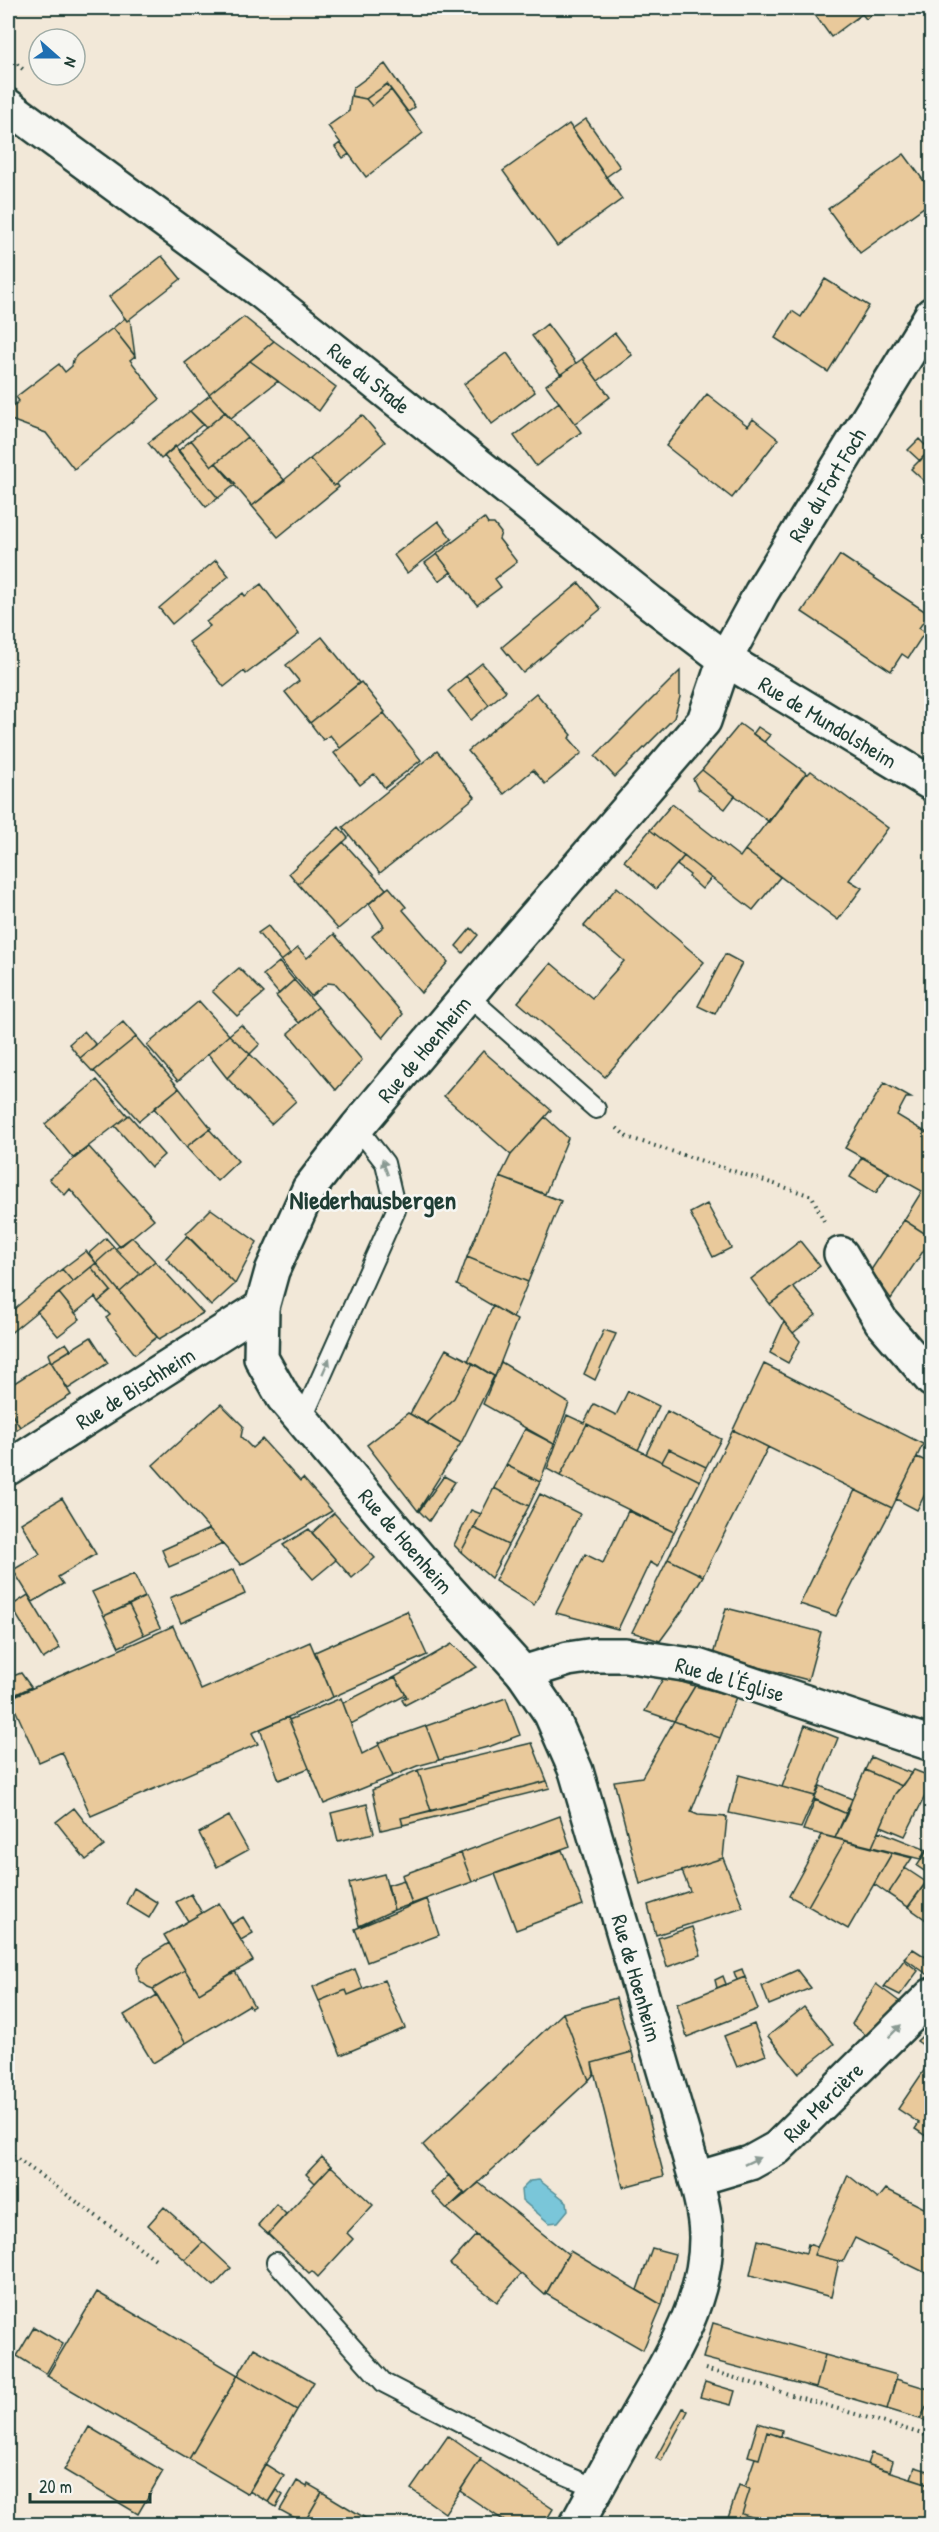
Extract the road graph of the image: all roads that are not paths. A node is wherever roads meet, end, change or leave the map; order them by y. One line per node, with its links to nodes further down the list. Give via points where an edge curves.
1 (8, 106): 3 (street, Rue du Stade, via 263,293)
2 (927, 331): 3 (street, Rue du Fort Foch, via 761,593)
3 (725, 658): 4 (street, Rue de Mundolsheim); 5 (street, Rue de Hoenheim, via 704,721)
4 (932, 784)
5 (468, 996): 6 (lane); 7 (street, Rue de Hoenheim)
6 (596, 1109)
7 (357, 1127): 9 (street, Rue de Hoenheim, via 309,1189 272,1271); 11 (lane, one-way to 7, via 396,1210 385,1163)
8 (841, 1254): 10 (street, via 881,1321)
9 (262, 1307): 11 (street, Rue de Hoenheim, via 261,1358 283,1397); 12 (street, Rue de Bischheim)
10 (932, 1380)
11 (302, 1420): 13 (street, Rue de Hoenheim)
12 (8, 1468)
13 (523, 1673): 14 (street, Rue de l'Église, via 595,1655 697,1665); 16 (street, Rue de Hoenheim, via 551,1714 576,1771)
14 (932, 1744)
15 (932, 1995): 16 (street, Rue Mercière, one-way to 15, via 750,2163 777,2148)
16 (696, 2179): 18 (street, Rue de Hoenheim, via 706,2239 699,2290 670,2358)
17 (276, 2262): 18 (lane, via 384,2384)
18 (596, 2488): 19 (street, Rue de Hoenheim)
19 (577, 2524)

